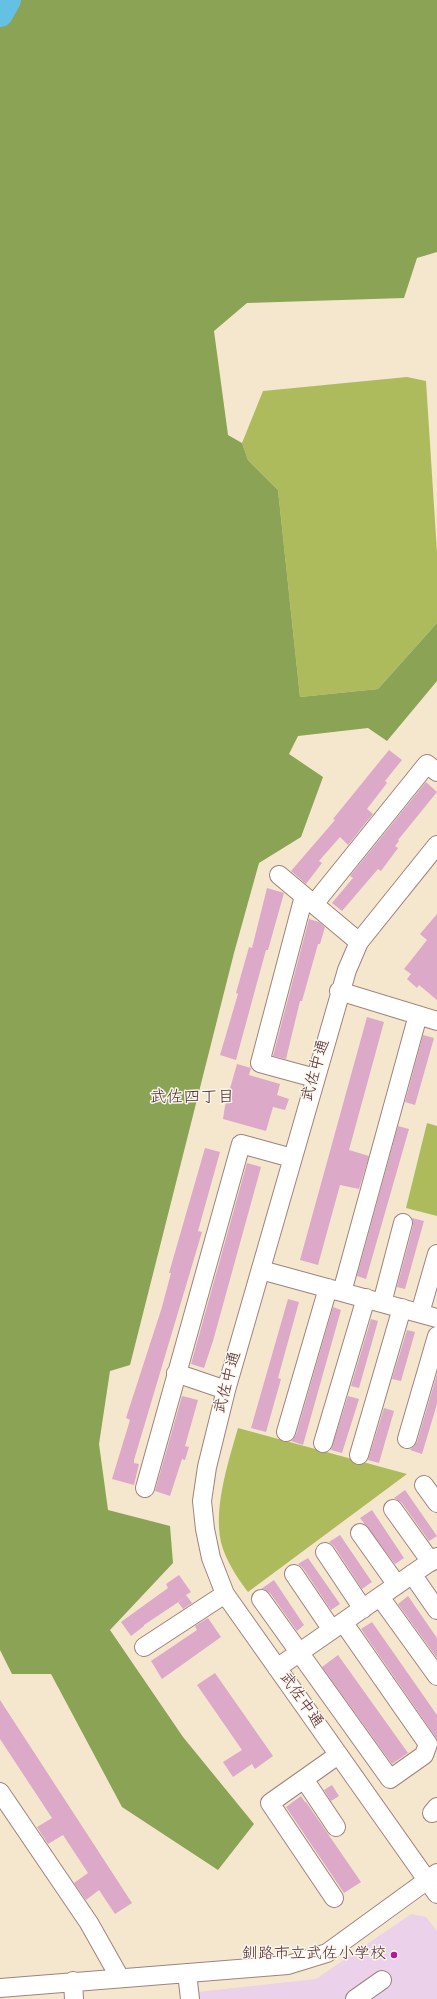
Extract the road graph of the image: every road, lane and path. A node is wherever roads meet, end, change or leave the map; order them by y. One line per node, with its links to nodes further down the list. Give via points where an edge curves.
1 (437, 772): 4 (street, via 427,764)
2 (437, 845): 5 (street, 武佐中通)
3 (279, 875): 4 (street)
4 (309, 900): 5 (street); 9 (street, via 260,1063)
5 (359, 942): 6 (street, 武佐中通)
6 (339, 992): 7 (street); 9 (street, 武佐中通)
7 (418, 1015): 8 (street); 14 (street)
8 (437, 1020)
9 (315, 1078): 10 (street, 武佐中通)
10 (292, 1158): 13 (street, 武佐中通); 19 (street, via 241,1144)
11 (403, 1223): 15 (street)
12 (437, 1254): 17 (street)
13 (261, 1270): 14 (street); 20 (street, 武佐中通)
14 (336, 1290): 15 (street); 21 (street)
15 (374, 1301): 16 (street); 23 (street)
16 (402, 1308): 17 (street); 24 (street)
17 (429, 1315)
18 (437, 1336): 22 (street)
19 (176, 1373): 20 (street); 26 (street)
20 (226, 1390): 35 (street, 武佐中通, via 207,1467 202,1501 211,1558)
21 (286, 1432)
22 (407, 1439)
23 (323, 1443)
24 (359, 1455)
25 (424, 1484): 27 (street)
26 (145, 1488)
27 (437, 1503)
28 (394, 1509): 31 (street)
29 (360, 1533): 34 (street)
30 (325, 1552): 38 (street)
31 (434, 1559): 33 (street)
32 (294, 1574): 40 (street)
33 (412, 1574): 34 (street); 39 (street)
34 (397, 1585): 36 (street)
35 (225, 1594): 41 (street); 44 (street, 武佐中通)
36 (380, 1597): 38 (street); 43 (street)
37 (261, 1598): 42 (street)
38 (363, 1608): 40 (street)
39 (437, 1610)
40 (338, 1626): 42 (street); 42 (street, via 428,1744 424,1755 390,1779)
41 (144, 1647)
42 (300, 1652): 44 (street)
43 (431, 1656): 45 (street)
44 (278, 1668): 46 (street, 武佐中通)
45 (437, 1676)
46 (338, 1755): 47 (street); 50 (street, 武佐中通)
47 (304, 1779): 49 (street); 51 (street, via 270,1803)
48 (0, 1792): 53 (street, via 89,1923)
49 (336, 1827)
50 (434, 1882): 52 (street, via 327,1953 310,1960 288,1965)
51 (334, 1898)
52 (187, 1973): 53 (street); 58 (street)
53 (120, 1978): 55 (street)
54 (382, 1980): 59 (street)
55 (73, 1981): 56 (street); 57 (street)
56 (0, 1988)
57 (74, 1999)
58 (190, 1999)
59 (354, 1999)

